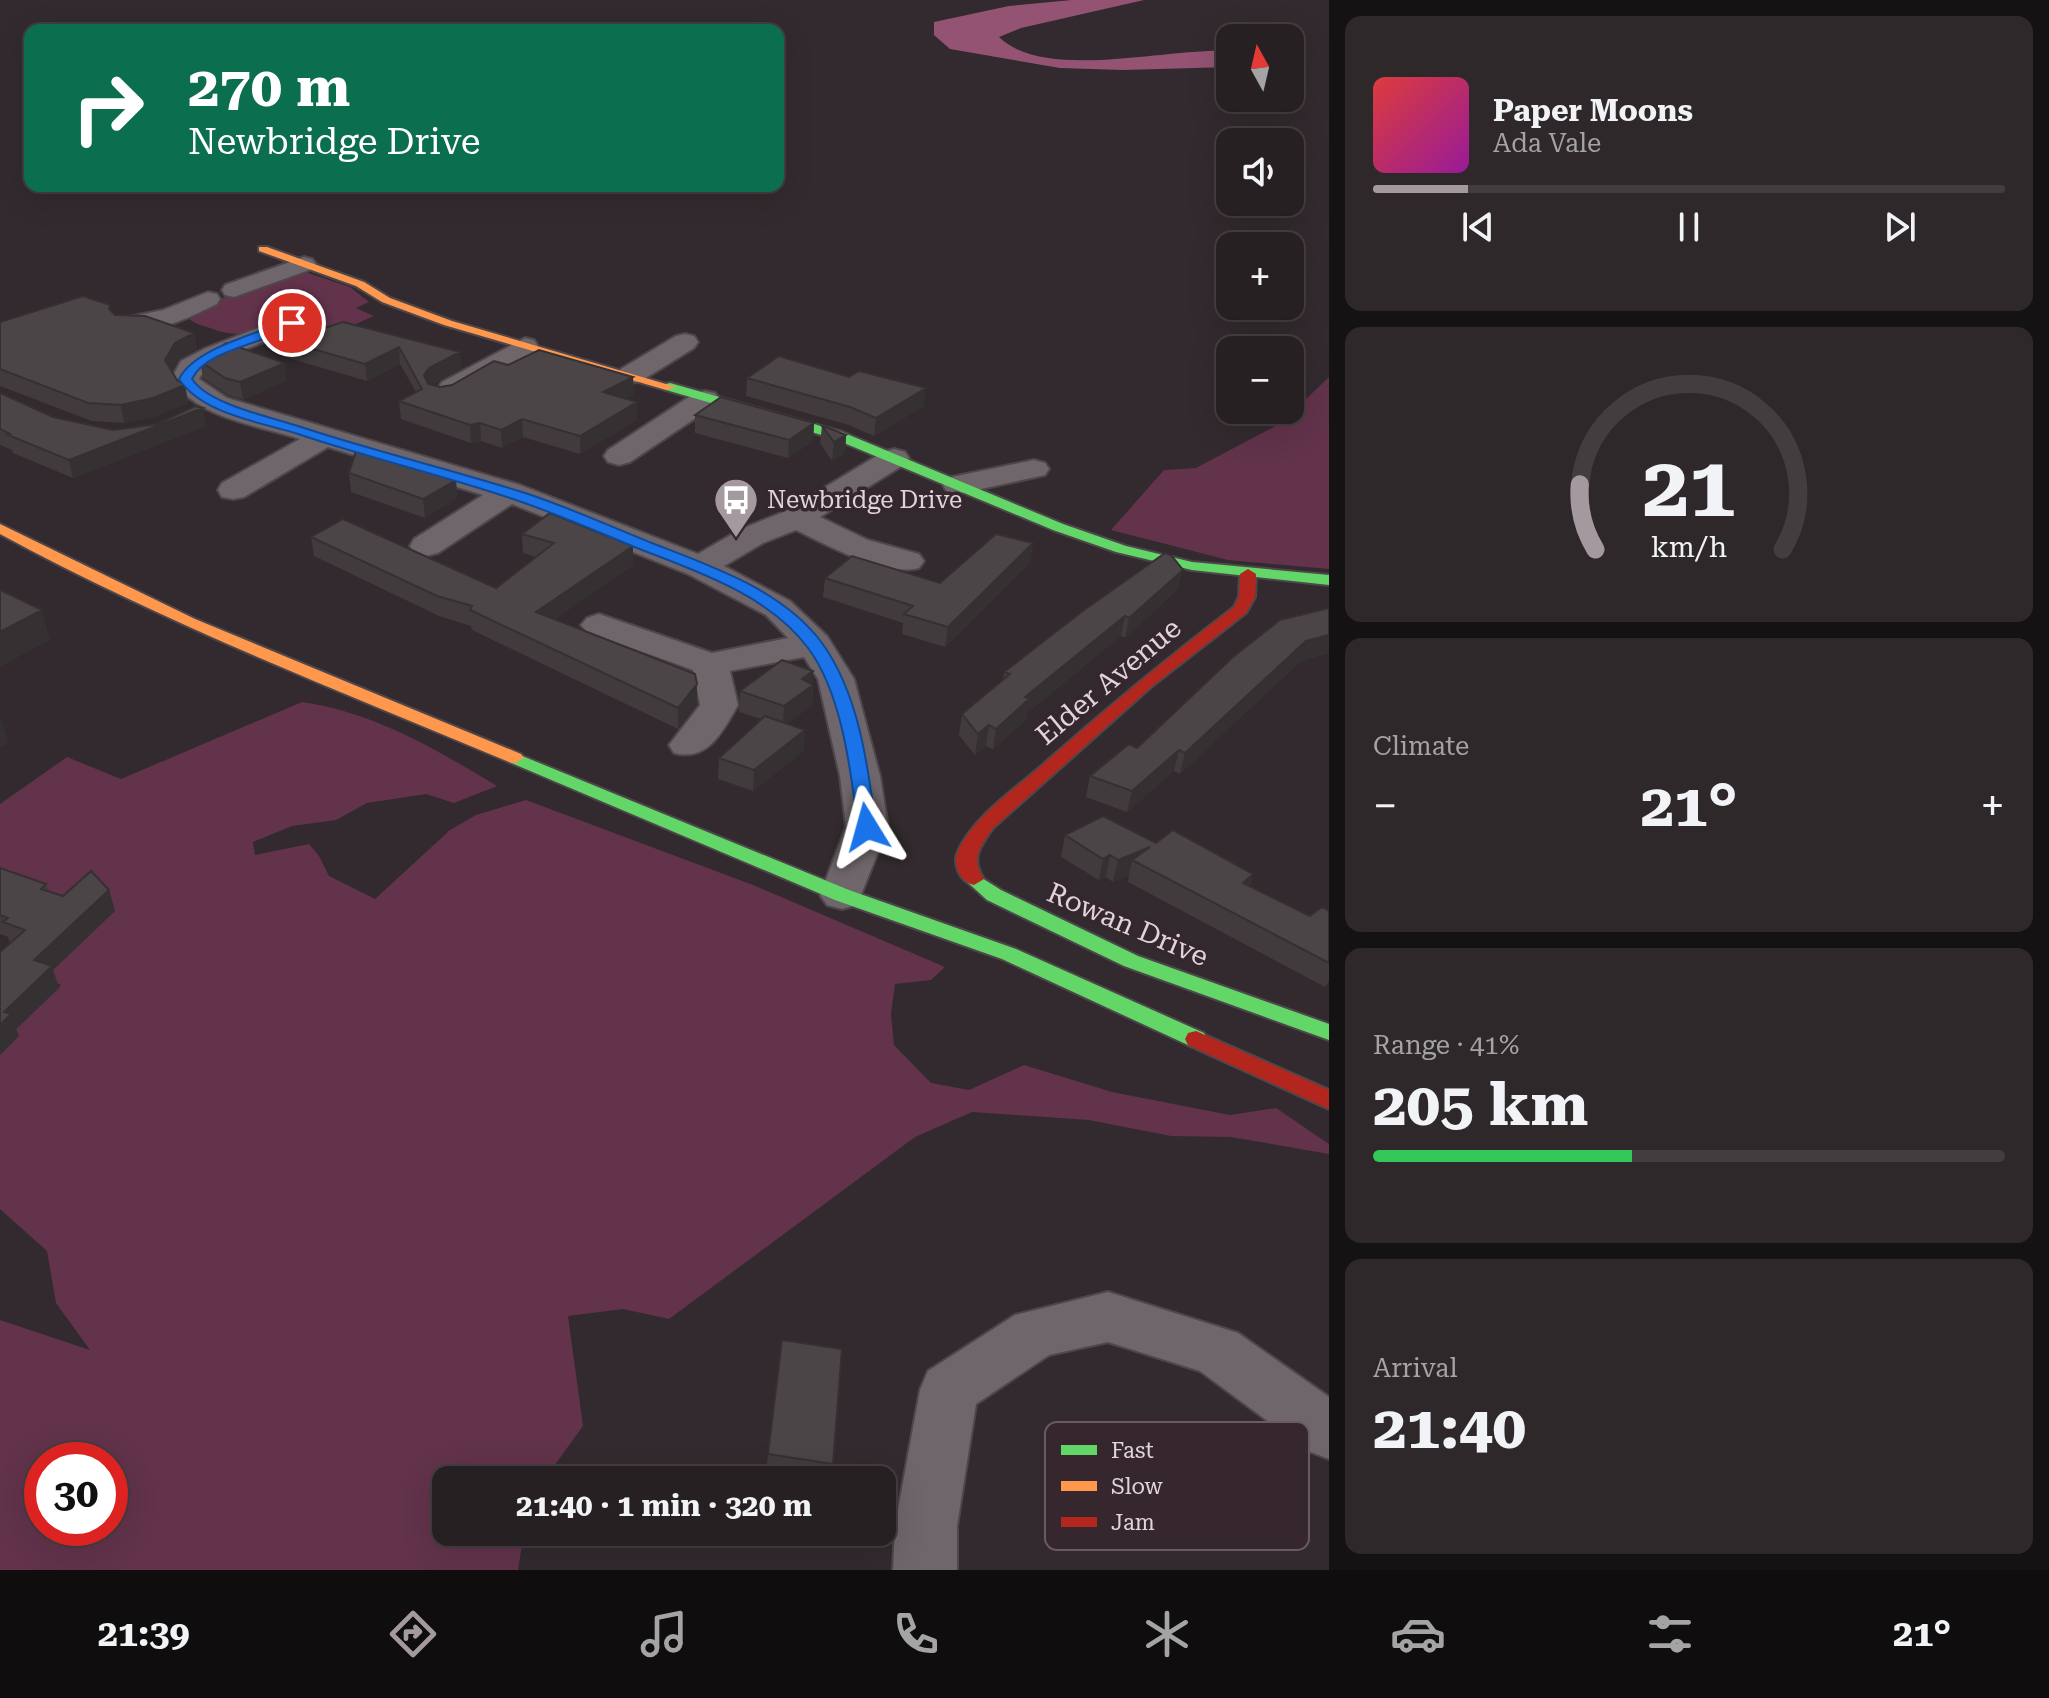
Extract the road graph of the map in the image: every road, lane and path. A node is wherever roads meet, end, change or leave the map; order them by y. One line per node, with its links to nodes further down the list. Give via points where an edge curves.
1 (263, 249): 2 (main road)
2 (304, 264): 3 (street); 10 (main road, via 417,312)
3 (234, 290)
4 (208, 299): 5 (street)
5 (170, 317): 7 (street); 8 (street)
6 (292, 323): 8 (street)
7 (128, 324)
8 (216, 335): 14 (street, via 185,379)
9 (685, 342): 11 (street)
10 (525, 346): 11 (main road); 12 (street)
11 (631, 375): 13 (main road)
12 (442, 394)
13 (705, 399): 17 (street); 18 (main road, via 837,435)
14 (217, 404): 15 (street); 16 (street)
15 (185, 418)
16 (323, 438): 21 (street); 22 (street)
17 (619, 456)
18 (894, 458): 20 (main road); 23 (street)
19 (1034, 469): 20 (street)
20 (958, 485): 28 (main road, via 1121,549)
21 (233, 490)
22 (509, 492): 25 (street); 27 (street)
23 (797, 518): 26 (street, via 856,547); 27 (street, via 752,536)
24 (0, 528): 35 (main road, via 160,609)
25 (426, 546)
26 (907, 561)
27 (700, 567): 31 (street, via 778,608)
28 (1248, 574): 29 (main road); 34 (main road, Elder Avenue, via 1247,597 1240,610 1145,683)
29 (1329, 580)
30 (599, 625): 32 (street)
31 (814, 644): 32 (street); 35 (street, via 836,679 867,827)
32 (710, 664): 33 (street, via 719,705)
33 (688, 745)
34 (986, 824): 36 (main road, Rowan Drive, via 968,845 964,868 994,895 1131,961)
35 (842, 895): 37 (main road, via 1009,954)
36 (1329, 1032)
37 (1329, 1100)
38 (1329, 1431): 39 (street, via 1218,1351 1108,1317 1035,1333 949,1390 926,1526)
39 (925, 1570)

